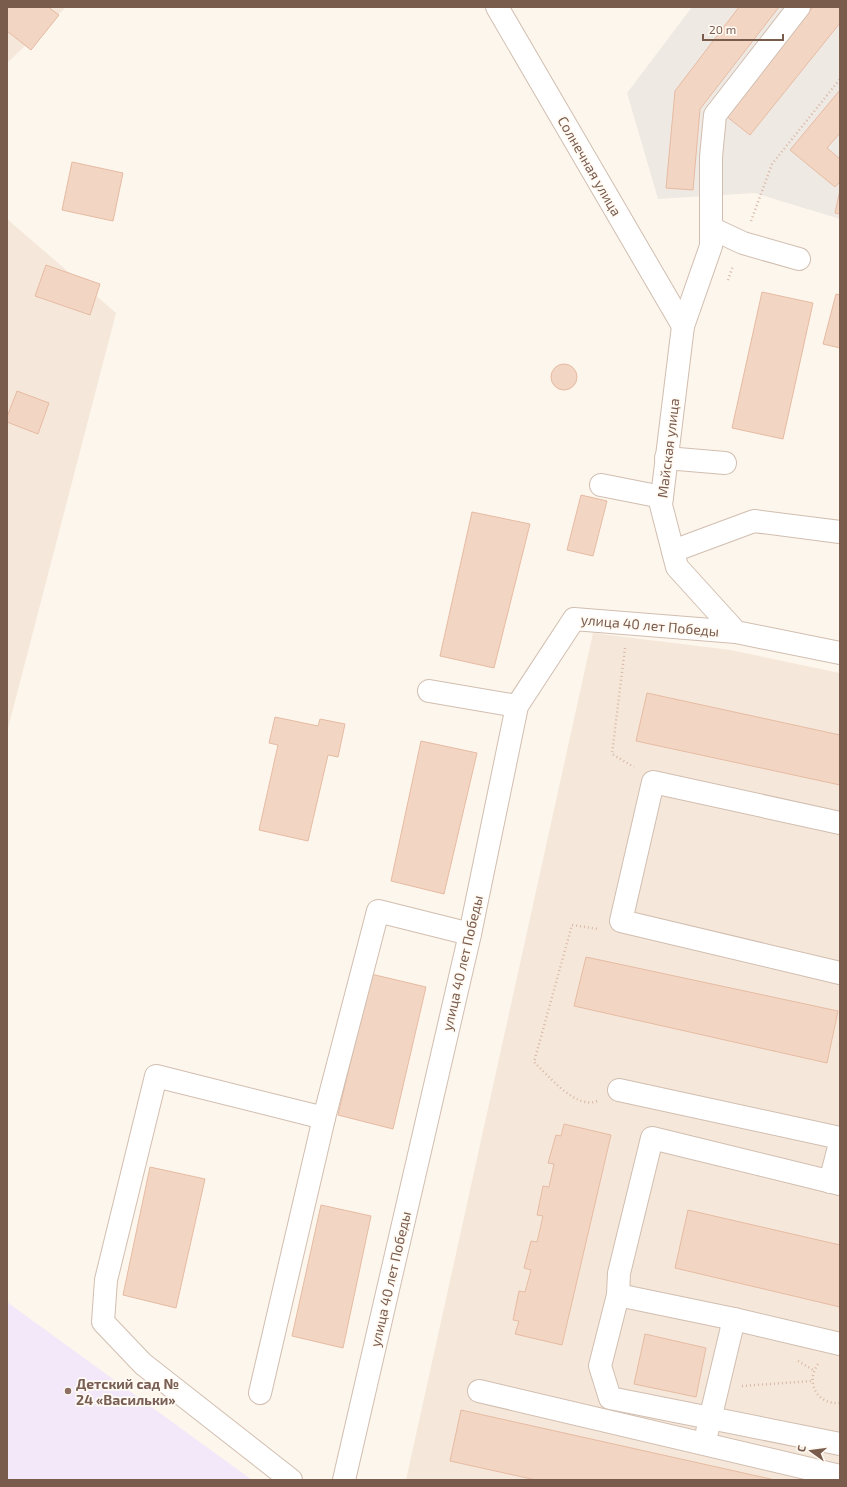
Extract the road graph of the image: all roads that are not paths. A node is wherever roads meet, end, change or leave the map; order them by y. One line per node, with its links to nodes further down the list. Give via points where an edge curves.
1 (497, 7): 5 (street, Солнечная улица)
2 (799, 7): 3 (street, Майская улица, via 715,115 711,157)
3 (711, 228): 4 (street, via 743,243); 5 (street, Майская улица, via 711,246)
4 (798, 259)
5 (683, 326): 6 (street, Майская улица)
6 (666, 458): 7 (street); 9 (street, Майская улица)
7 (725, 463)
8 (602, 485): 9 (street)
9 (662, 496): 11 (street, Майская улица, via 661,505)
10 (840, 532): 11 (street, via 754,521)
11 (673, 551): 12 (street, Майская улица, via 677,567)
12 (736, 632): 13 (street); 15 (street, улица 40 лет Победы, via 574,619)
13 (840, 654)
14 (429, 691): 15 (street)
15 (517, 706): 17 (street, улица 40 лет Победы)
16 (840, 823): 18 (street, via 654,782 622,921)
17 (470, 934): 20 (street, via 378,911); 34 (street, улица 40 лет Победы)
18 (840, 973)
19 (619, 1090): 21 (street)
20 (324, 1118): 28 (street); 33 (street, via 156,1076 106,1280 103,1322 143,1364)
21 (840, 1138)
22 (840, 1143): 23 (street)
23 (835, 1183): 24 (street, via 652,1138 618,1273)
24 (618, 1295): 25 (street); 29 (street, via 600,1366 610,1398)
25 (734, 1319): 26 (street); 29 (street)
26 (840, 1344)
27 (479, 1391): 30 (street)
28 (260, 1393)
29 (710, 1418): 30 (street); 31 (street)
30 (704, 1444): 32 (street)
31 (840, 1444)
32 (840, 1476)
33 (292, 1480)
34 (344, 1480)

